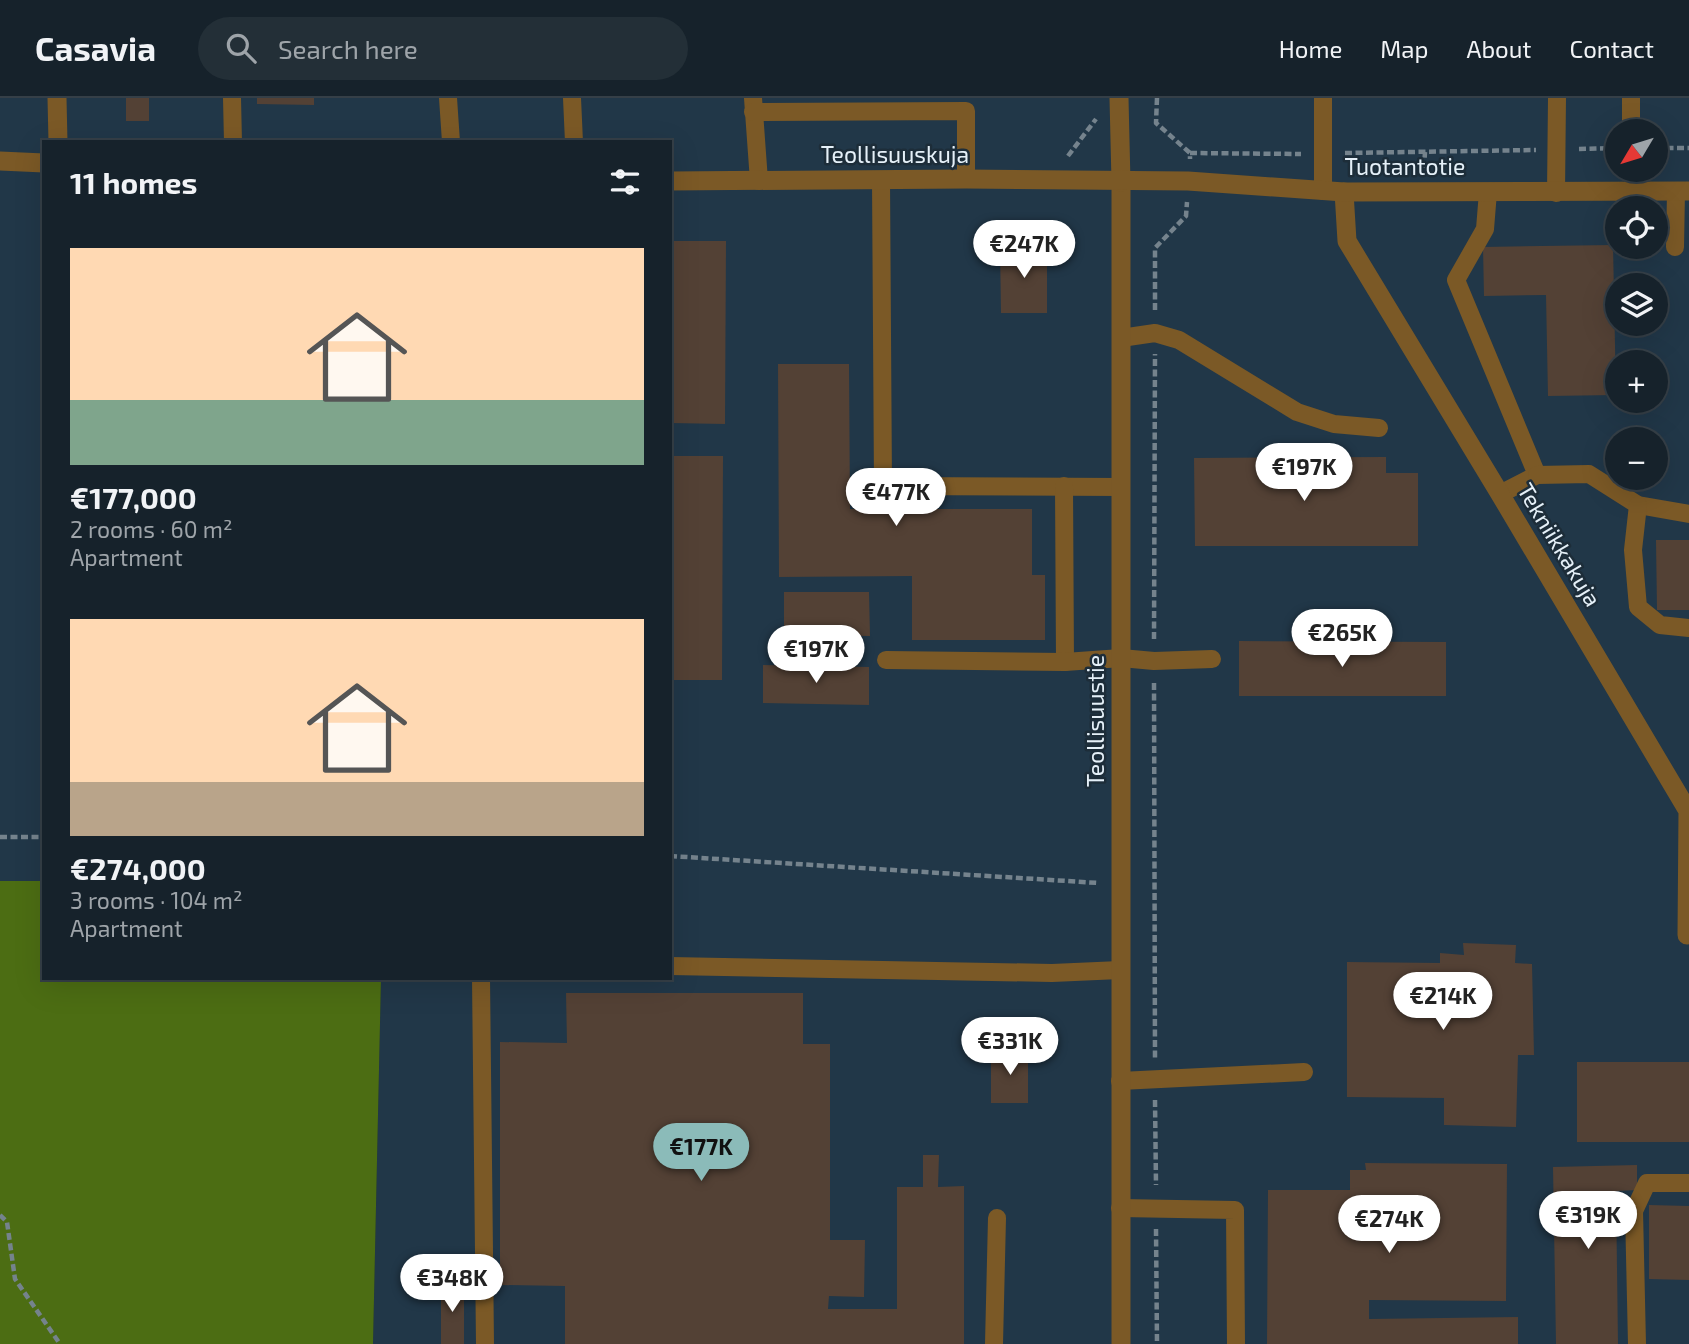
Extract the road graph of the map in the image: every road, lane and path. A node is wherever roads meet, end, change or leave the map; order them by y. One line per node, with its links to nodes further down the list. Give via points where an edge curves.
1 (57, 98): 13 (street)
2 (232, 98): 14 (lane)
3 (448, 98): 15 (lane)
4 (572, 98): 16 (lane)
5 (1119, 98): 30 (street, Teollisuustie)
6 (1157, 98): 21 (path, via 1156,123)
7 (1323, 98): 22 (lane)
8 (1557, 98): 20 (lane)
9 (1631, 98): 12 (lane)
10 (753, 105): 11 (lane); 28 (lane)
11 (972, 105): 25 (lane)
12 (1631, 119)
13 (58, 140)
14 (233, 140)
15 (451, 140)
16 (574, 140)
17 (1605, 148): 20 (path)
18 (1668, 148): 19 (path)
19 (1689, 148)
20 (1556, 149): 22 (path); 37 (lane)
21 (1190, 153): 22 (path); 29 (path)
22 (1324, 154): 32 (lane)
23 (0, 161): 24 (street)
24 (42, 163)
25 (966, 179): 26 (street, Teollisuuskuja); 30 (street, Teollisuuskuja)
26 (881, 180): 28 (street, Teollisuuskuja); 43 (lane, via 883,486)
27 (672, 181): 28 (street, Teollisuuskuja)
28 (760, 181)
29 (1188, 181): 30 (street, Tuotantotie); 32 (street, Tuotantotie); 39 (path, via 1186,216 1155,248)
30 (1121, 182): 40 (street, Teollisuustie)
31 (1634, 182): 35 (lane)
32 (1323, 191): 33 (street, Tuotantotie)
33 (1344, 192): 34 (street, Tuotantotie); 45 (street, Tekniikkakuja, via 1347,241)
34 (1488, 192): 37 (street, Tuotantotie); 42 (lane, via 1485,229 1456,279)
35 (1634, 192): 36 (street, Tuotantotie); 37 (street, Tuotantotie)
36 (1682, 192): 38 (lane)
37 (1556, 193)
38 (1675, 247)
39 (1155, 333): 40 (lane); 41 (lane, via 1179,340 1297,412 1334,425); 52 (path)
40 (1121, 338): 44 (street, Teollisuustie)
41 (1379, 428)
42 (1537, 475): 45 (lane); 46 (lane, via 1589,474)
43 (1064, 486): 44 (lane); 53 (lane)
44 (1121, 487): 49 (street, Teollisuustie)
45 (1500, 494): 58 (street, Tekniikkakuja, via 1688,811)
46 (1638, 505): 47 (lane); 48 (lane, via 1633,550 1638,607 1660,625)
47 (1689, 514)
48 (1689, 628)
49 (1121, 658): 52 (lane); 53 (lane); 57 (street, Teollisuustie)
50 (1212, 659): 52 (lane)
51 (886, 660): 53 (lane)
52 (1154, 661): 63 (path)
53 (1065, 662)
54 (42, 836): 55 (path)
55 (0, 837)
56 (672, 856): 57 (path)
57 (1120, 884): 60 (street, Teollisuustie)
58 (1686, 935)
59 (672, 966): 60 (lane, via 1052,973)
60 (1120, 970): 64 (street, Teollisuustie)
61 (481, 980): 71 (lane)
62 (1304, 1072): 63 (lane)
63 (1155, 1079): 64 (lane); 67 (path)
64 (1120, 1081): 66 (street, Teollisuustie)
65 (1689, 1184): 76 (lane, via 1647,1183 1634,1211)
66 (1120, 1208): 67 (lane); 73 (street, Teollisuustie)
67 (1156, 1209): 74 (path); 75 (lane, via 1236,1210)
68 (0, 1215): 70 (path, via 7,1222 15,1279)
69 (997, 1218): 72 (lane)
70 (60, 1344)
71 (485, 1344)
72 (994, 1344)
73 (1121, 1344)
74 (1157, 1344)
75 (1236, 1344)
76 (1637, 1344)

